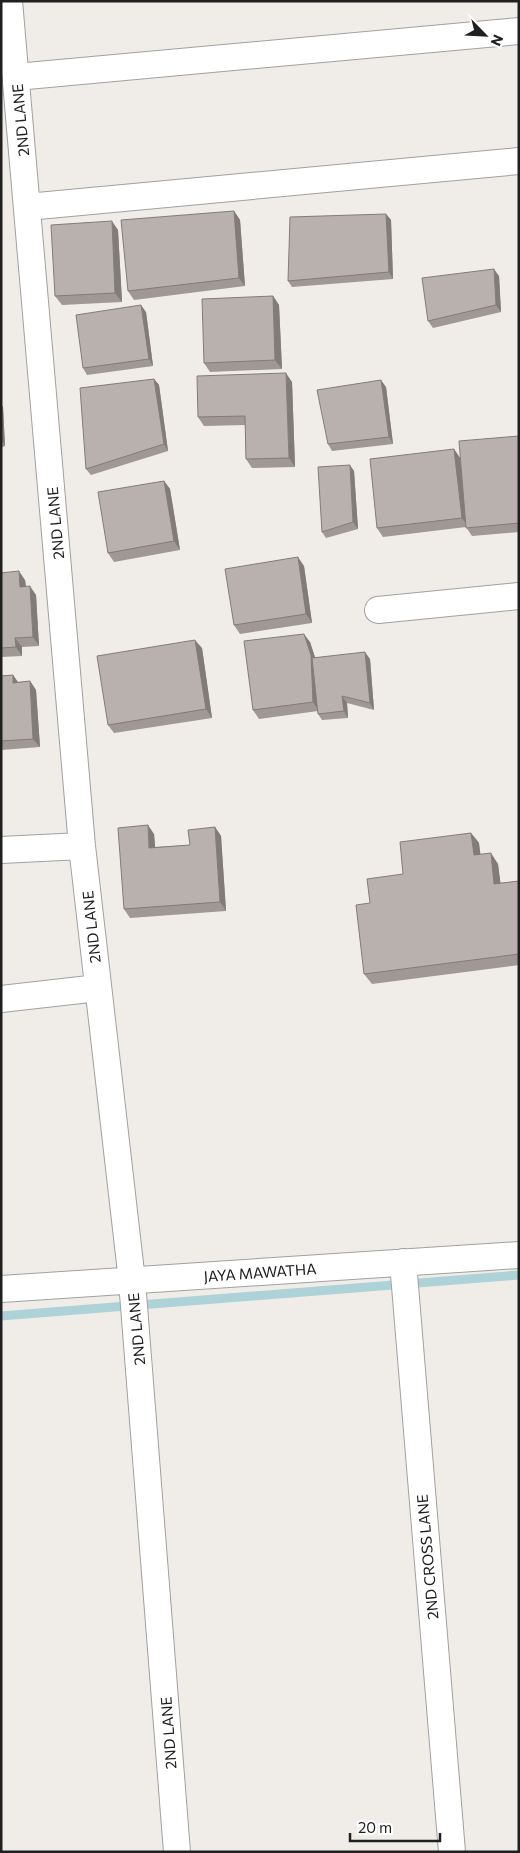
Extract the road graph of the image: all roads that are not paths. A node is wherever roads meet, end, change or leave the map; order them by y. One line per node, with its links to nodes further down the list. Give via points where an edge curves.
1 (9, 1): 3 (street, 2ND LANE)
2 (519, 31): 3 (street)
3 (16, 77): 5 (street, 2ND LANE)
4 (519, 161): 5 (street)
5 (27, 207): 8 (street, 2ND LANE)
6 (519, 596): 7 (street)
7 (378, 610)
8 (82, 846): 9 (street); 10 (street, 2ND LANE)
9 (1, 850)
10 (98, 988): 11 (street); 14 (street, 2ND LANE)
11 (1, 999)
12 (519, 1255): 13 (street, JAYA MAWATHA)
13 (403, 1262): 14 (street, JAYA MAWATHA); 17 (street, 2ND CROSS LANE)
14 (132, 1281): 15 (street, JAYA MAWATHA); 16 (street, 2ND LANE)
15 (1, 1289)
16 (177, 1852)
17 (452, 1852)

